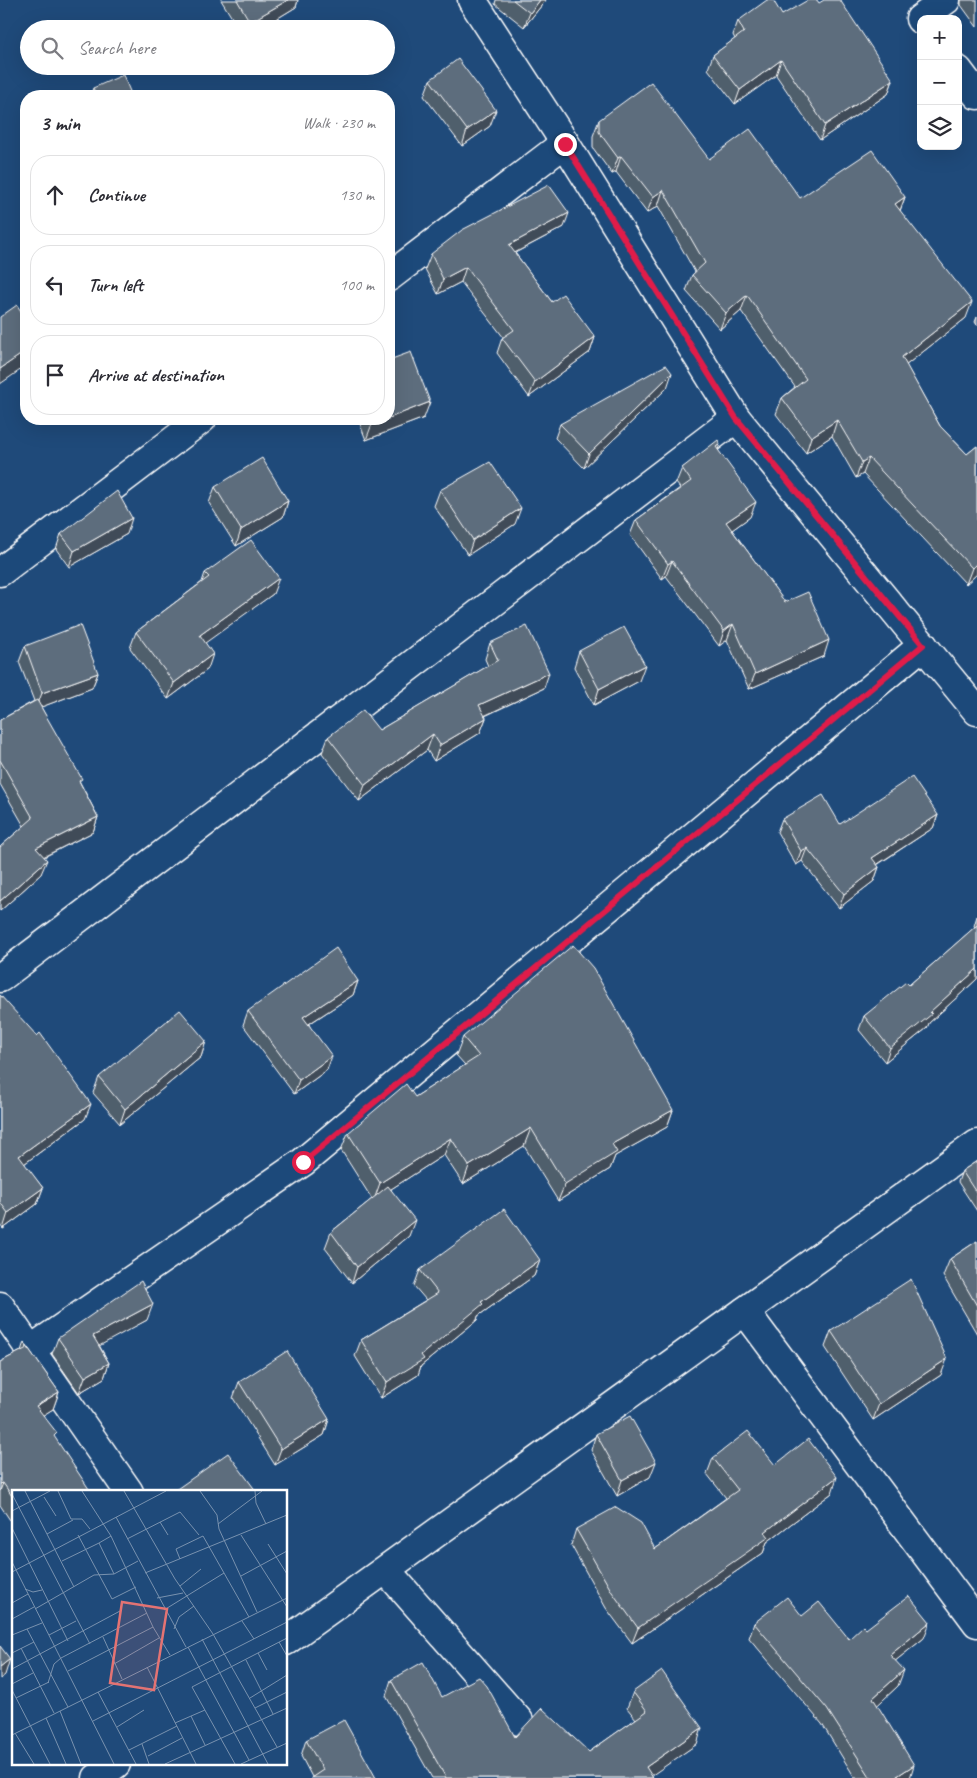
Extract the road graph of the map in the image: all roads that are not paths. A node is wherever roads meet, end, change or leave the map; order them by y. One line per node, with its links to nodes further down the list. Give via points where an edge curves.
1 (472, 0): 8 (street)
2 (906, 0): 4 (street)
3 (946, 0): 5 (street)
4 (918, 15)
5 (926, 15)
6 (962, 75): 7 (street)
7 (977, 95)
8 (565, 144): 9 (street); 10 (street)
9 (395, 272)
10 (736, 418): 13 (street); 15 (street)
11 (194, 425): 12 (street)
12 (0, 572)
13 (923, 645): 14 (street); 19 (street, via 303,1162)
14 (977, 711)
15 (0, 978)
16 (977, 1144): 18 (street)
17 (0, 1306): 19 (street)
18 (745, 1311): 21 (street); 22 (street)
19 (30, 1350): 20 (street)
20 (128, 1490)
21 (386, 1570): 23 (street); 24 (street)
22 (977, 1623)
23 (288, 1640)
24 (520, 1721)
25 (113, 1766): 26 (street)
26 (97, 1778)

